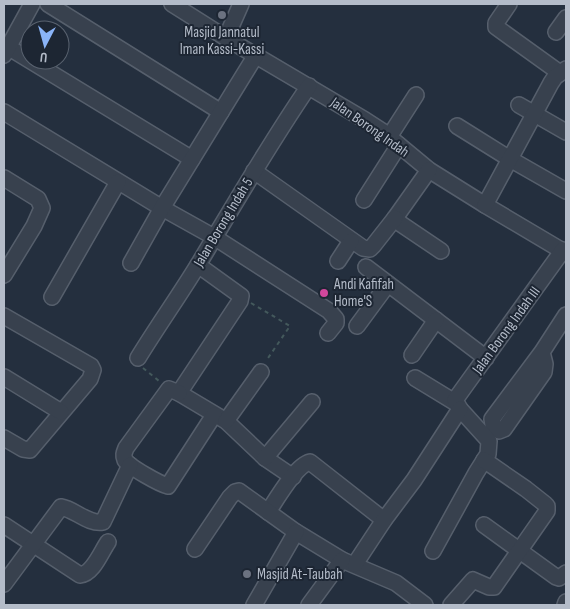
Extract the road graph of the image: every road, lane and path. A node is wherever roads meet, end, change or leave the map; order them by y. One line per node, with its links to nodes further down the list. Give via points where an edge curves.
1 (32, 4): 9 (street)
2 (48, 4): 16 (street)
3 (172, 4): 8 (street, Jalan Borong Indah)
4 (241, 4): 8 (street)
5 (509, 4): 11 (street, via 496,27)
6 (566, 18): 7 (street)
7 (556, 32)
8 (226, 38): 10 (street, Jalan Borong Indah)
9 (6, 51): 21 (street)
10 (256, 56): 12 (street, Jalan Borong Indah); 16 (street)
11 (563, 71): 17 (street, via 551,83)
12 (309, 86): 20 (street, Jalan Borong Indah); 24 (street, Jalan Borong Indah 5)
13 (416, 95): 20 (street)
14 (519, 105): 17 (street)
15 (4, 112): 26 (street)
16 (221, 112): 21 (street)
17 (534, 114): 19 (street); 22 (street)
18 (457, 126): 22 (street)
19 (566, 132)
20 (394, 141): 23 (street, Jalan Borong Indah); 28 (street)
21 (192, 159): 30 (street)
22 (510, 159): 27 (street); 29 (street)
23 (429, 170): 29 (street, Jalan Borong Indah); 31 (street)
24 (254, 171): 32 (street, Jalan Borong Indah 5); 33 (street)
25 (4, 178): 40 (street, via 38,199 42,208)
26 (118, 182): 30 (street); 43 (street)
27 (566, 191)
28 (364, 200)
29 (485, 205): 35 (street, Jalan Borong Indah)
30 (162, 208): 32 (street); 37 (street)
31 (395, 218): 33 (street, via 370,249); 34 (street)
32 (214, 237): 38 (street, Jalan Borong Indah 5); 48 (street, via 334,315 336,323)
33 (351, 241): 36 (street)
34 (441, 251)
35 (564, 251): 52 (street, Jalan Borong Indah III)
36 (338, 261)
37 (131, 263)
38 (198, 265): 42 (street); 51 (street, Jalan Borong Indah 5)
39 (366, 267): 41 (street)
40 (4, 275)
41 (388, 284): 46 (street); 47 (street)
42 (241, 296): 53 (path, via 290,326); 56 (street)
43 (52, 297)
44 (566, 315): 49 (street)
45 (4, 316): 59 (street, via 91,366 90,379)
46 (436, 320): 50 (street); 52 (street)
47 (357, 326)
48 (328, 333)
49 (542, 352): 49 (street, via 544,372 504,429 499,431 492,419)
50 (412, 355)
51 (138, 358): 56 (path, via 143,368)
52 (486, 358): 58 (street, Jalan Borong Indah III, via 456,397)
53 (261, 372): 60 (street)
54 (4, 377): 59 (street)
55 (415, 378): 58 (street)
56 (174, 391): 60 (street); 64 (street, via 124,454)
57 (312, 402): 62 (street)
58 (458, 406): 63 (street, via 489,441); 67 (street, Jalan Borong Indah III, via 414,480)
59 (61, 412): 61 (street, via 30,450)
60 (220, 418): 62 (street); 64 (street, via 168,486)
61 (4, 438)
62 (265, 458): 65 (street)
63 (484, 460): 74 (street); 75 (street, via 547,506)
64 (130, 465): 72 (street, via 103,522 98,523 61,507)
65 (293, 477): 66 (street); 67 (street, via 310,462)
66 (268, 512): 70 (street); 73 (street, via 244,493 235,492)
67 (384, 520): 76 (street, Jalan Borong Indah III)
68 (4, 525): 72 (street)
69 (484, 525): 75 (street)
70 (296, 532): 76 (street); 79 (street)
71 (108, 542): 72 (street, via 84,575 76,573)
72 (34, 543): 78 (street)
73 (195, 550)
74 (433, 551)
75 (519, 551): 77 (street, via 558,578); 82 (street, via 494,587 473,580)
76 (349, 562): 80 (street, Jalan Borong Indah III); 81 (street, via 396,583)
77 (566, 573)
78 (5, 578)
79 (254, 605)
80 (309, 605)
81 (425, 605)
82 (451, 605)

